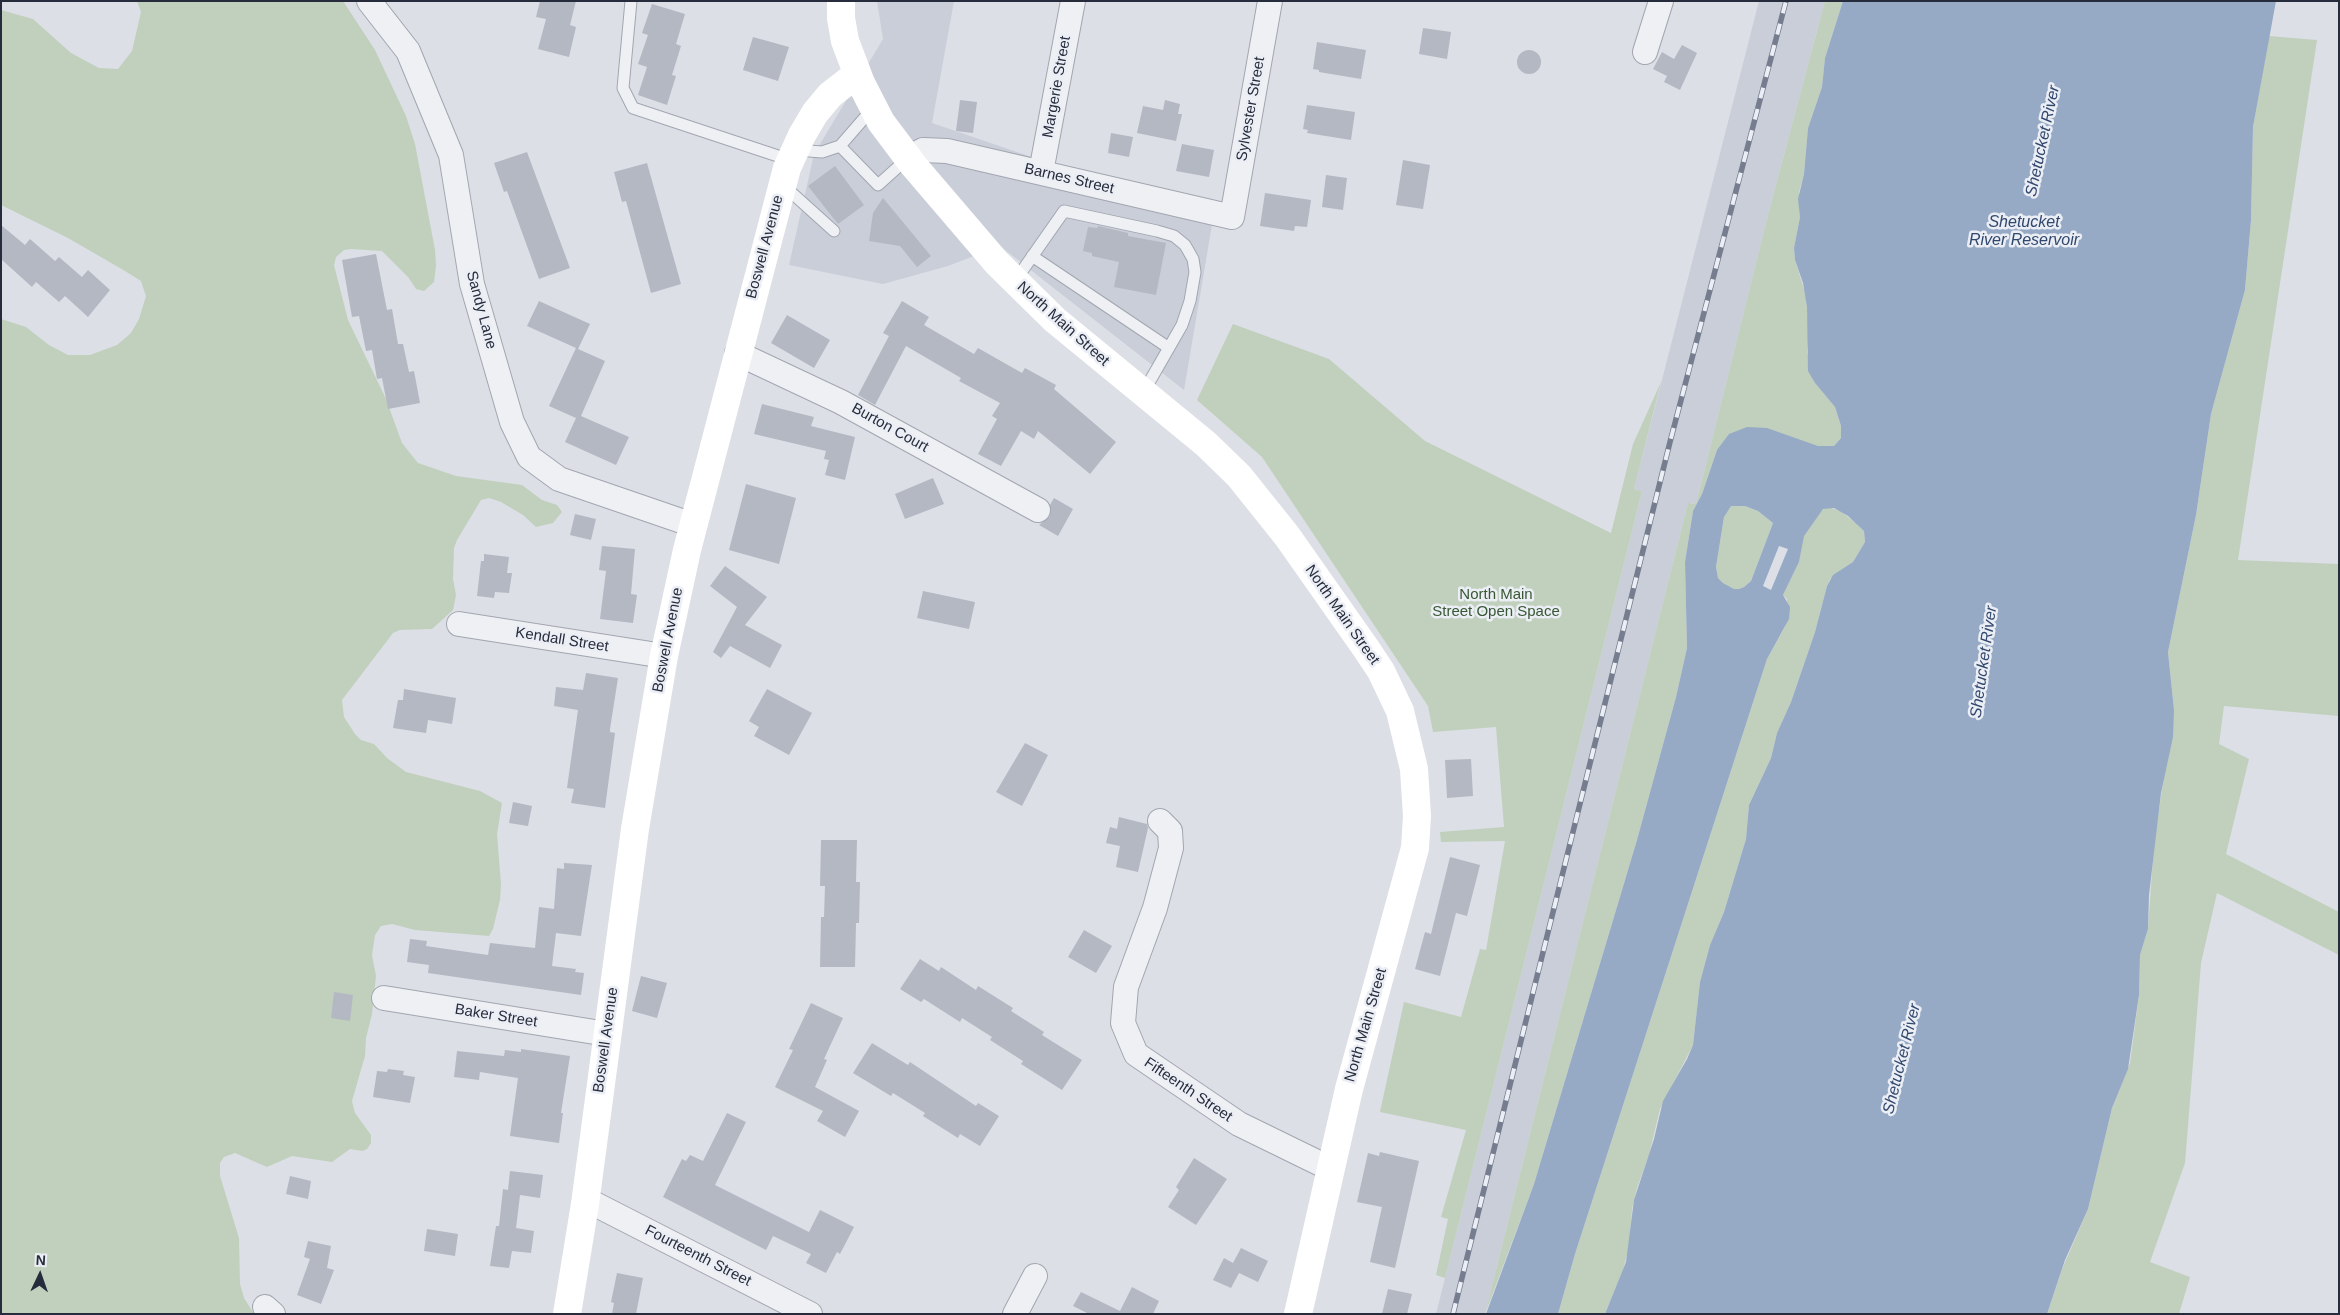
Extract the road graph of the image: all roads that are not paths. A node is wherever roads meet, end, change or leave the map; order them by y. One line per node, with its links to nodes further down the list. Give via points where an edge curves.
1 (369, 1): 22 (street, Sandy Lane, via 408,51 451,155 472,284 512,422 529,457 558,479)
2 (631, 1): 12 (lane, via 623,88 633,108)
3 (841, 1): 8 (main road, via 843,31)
4 (1072, 1): 13 (street, Margerie Street)
5 (1270, 1): 14 (street, Sylvester Street)
6 (1661, 1): 7 (street)
7 (1645, 52)
8 (857, 74): 9 (main road, North Main Street); 12 (main road, Boswell Avenue, via 823,102)
9 (873, 108): 10 (lane); 11 (main road, North Main Street)
10 (840, 146): 11 (lane, via 878,185); 12 (lane)
11 (908, 158): 13 (street, Barnes Street, via 916,152 938,150); 17 (main road, North Main Street, via 972,236)
12 (789, 165): 15 (lane); 19 (main road, Boswell Avenue)
13 (1041, 172): 14 (street, Barnes Street)
14 (1232, 217)
15 (834, 231)
16 (1032, 256): 17 (lane); 18 (lane); 18 (lane, via 1064,211 1174,236 1185,245 1193,259 1195,272 1182,325)
17 (1015, 281): 20 (main road, North Main Street, via 1081,343)
18 (1169, 348): 20 (lane)
19 (737, 353): 21 (street, Burton Court, via 841,402); 22 (main road, Boswell Avenue)
20 (1143, 393): 28 (main road, North Main Street, via 1223,460 1287,536 1380,671 1400,711 1410,749 1416,790 1415,848)
21 (1038, 510)
22 (693, 525): 24 (main road, Boswell Avenue)
23 (459, 624): 24 (street, Kendall Street)
24 (664, 656): 27 (main road, Boswell Avenue, via 634,829)
25 (1160, 821): 28 (street, Fifteenth Street, via 1170,831 1172,848 1155,908 1126,987 1123,1023 1136,1054 1239,1124)
26 (384, 998): 27 (street, Baker Street)
27 (607, 1034): 29 (main road, Boswell Avenue)
28 (1330, 1168): 34 (main road, North Main Street)
29 (585, 1199): 31 (main road, Boswell Avenue); 32 (street, Fourteenth Street)
30 (1035, 1276): 33 (street)
31 (567, 1314)
32 (810, 1314)
33 (1016, 1314)
34 (1298, 1314)

